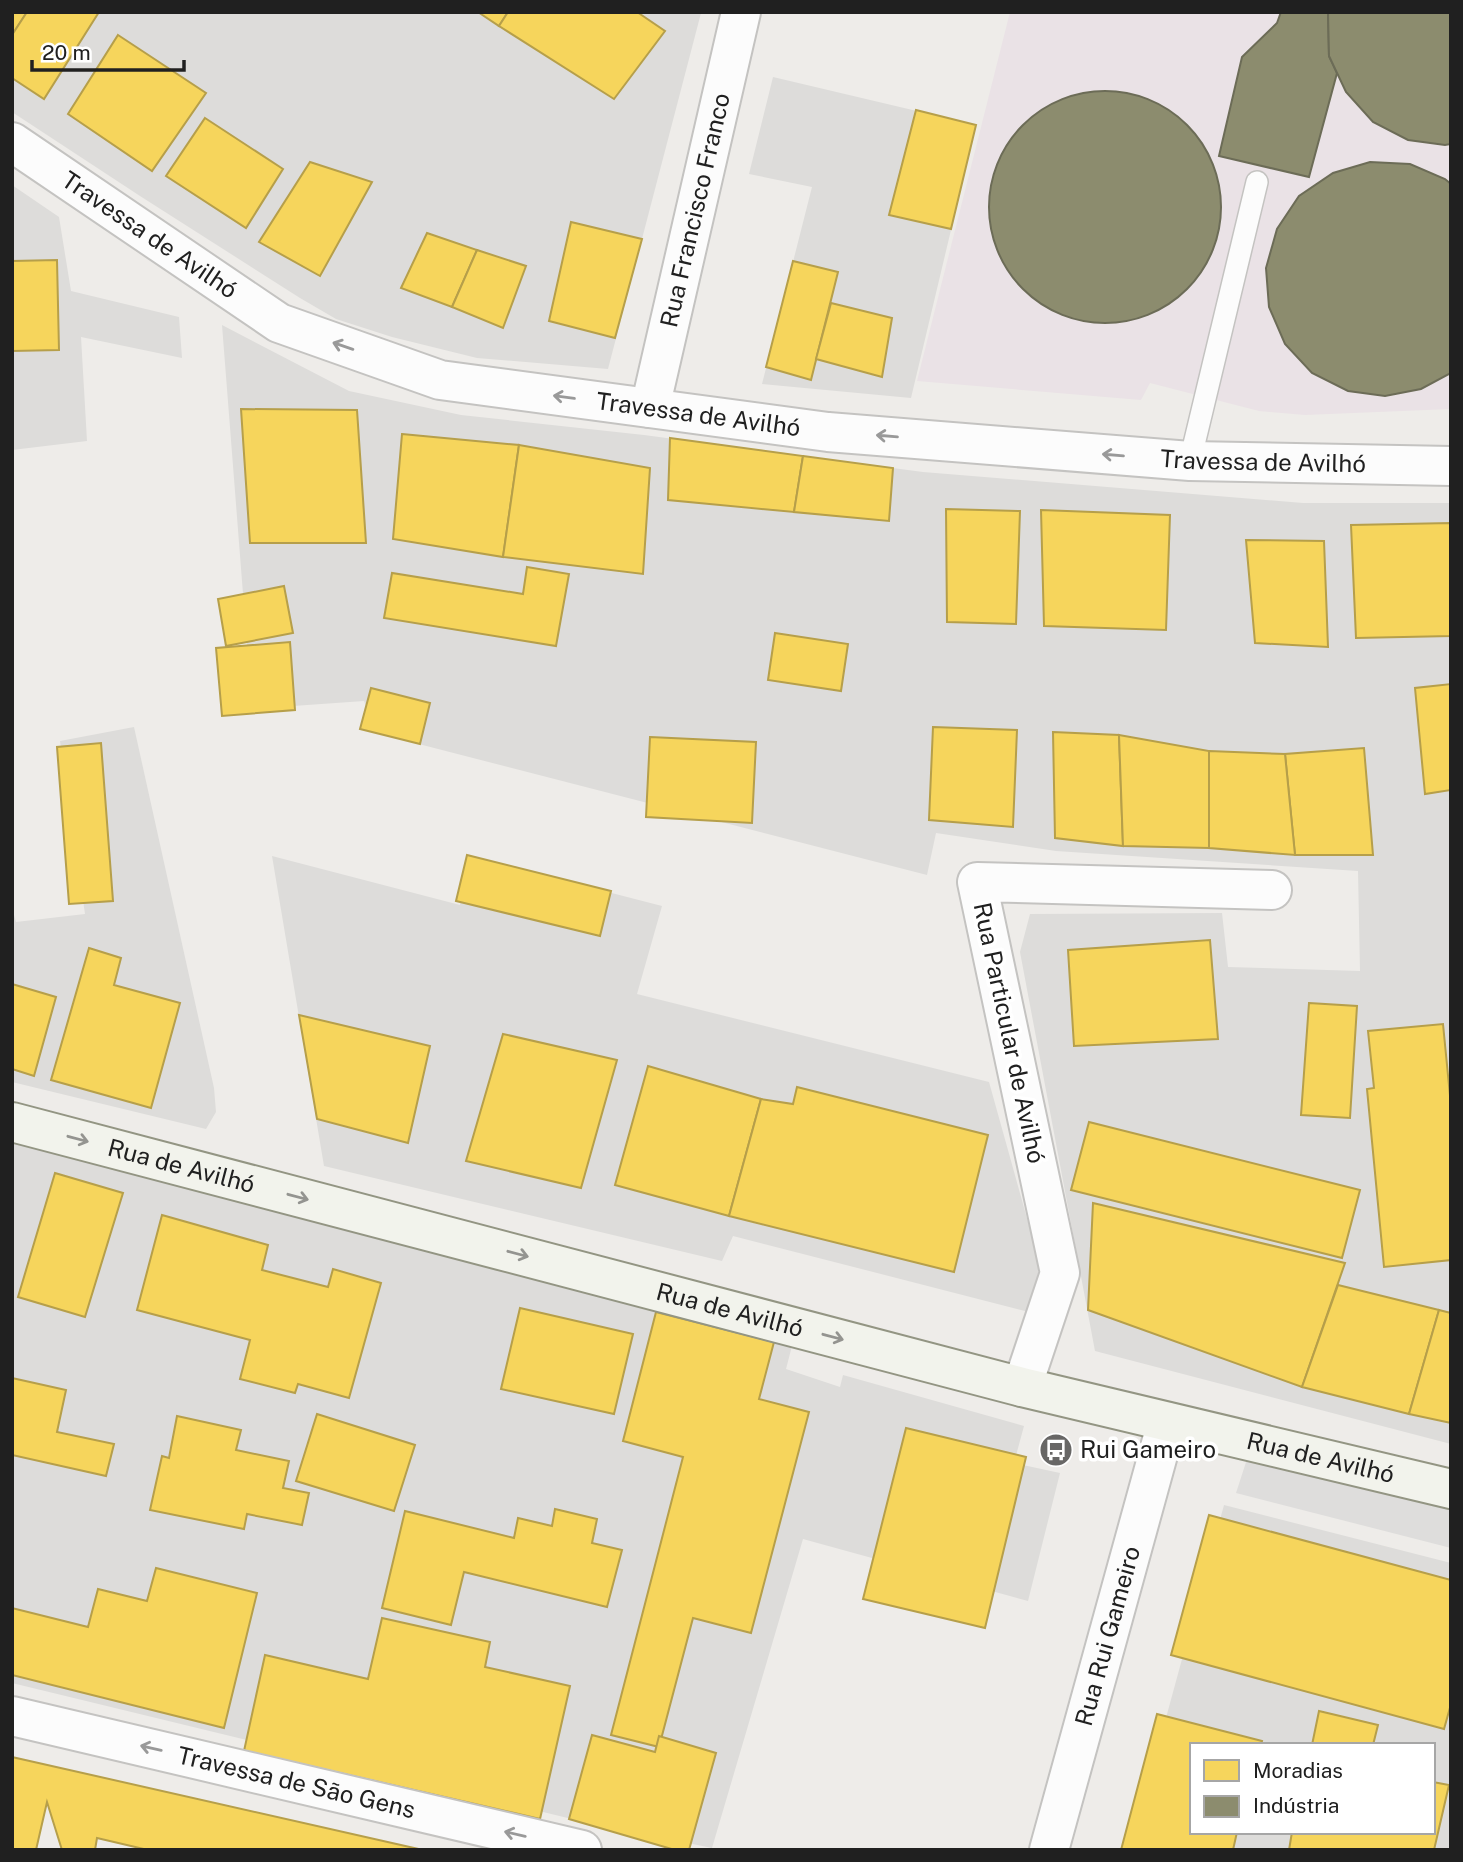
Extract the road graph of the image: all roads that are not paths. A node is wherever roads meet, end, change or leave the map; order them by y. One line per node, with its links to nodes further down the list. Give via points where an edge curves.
1 (741, 12): 4 (street, Rua Francisco Franco)
2 (12, 142): 4 (street, Travessa de Avilhó, one-way to 2, via 440,380 279,323)
3 (1257, 182): 5 (lane)
4 (650, 408): 5 (street, Travessa de Avilhó, one-way to 4, via 828,432)
5 (1190, 461): 6 (street, Travessa de Avilhó)
6 (1451, 466)
7 (1272, 890): 9 (street, Rua Particular de Avilhó, via 977,882 1060,1273)
8 (12, 1122): 9 (street, Rua de Avilhó, one-way to 9)
9 (1022, 1387): 10 (street, Rua de Avilhó)
10 (1167, 1422): 11 (street, Rua de Avilhó); 14 (street, Rua Rui Gameiro)
11 (1451, 1489)
12 (12, 1716): 13 (street, Travessa de São Gens, one-way to 12)
13 (582, 1850)
14 (1048, 1850)

